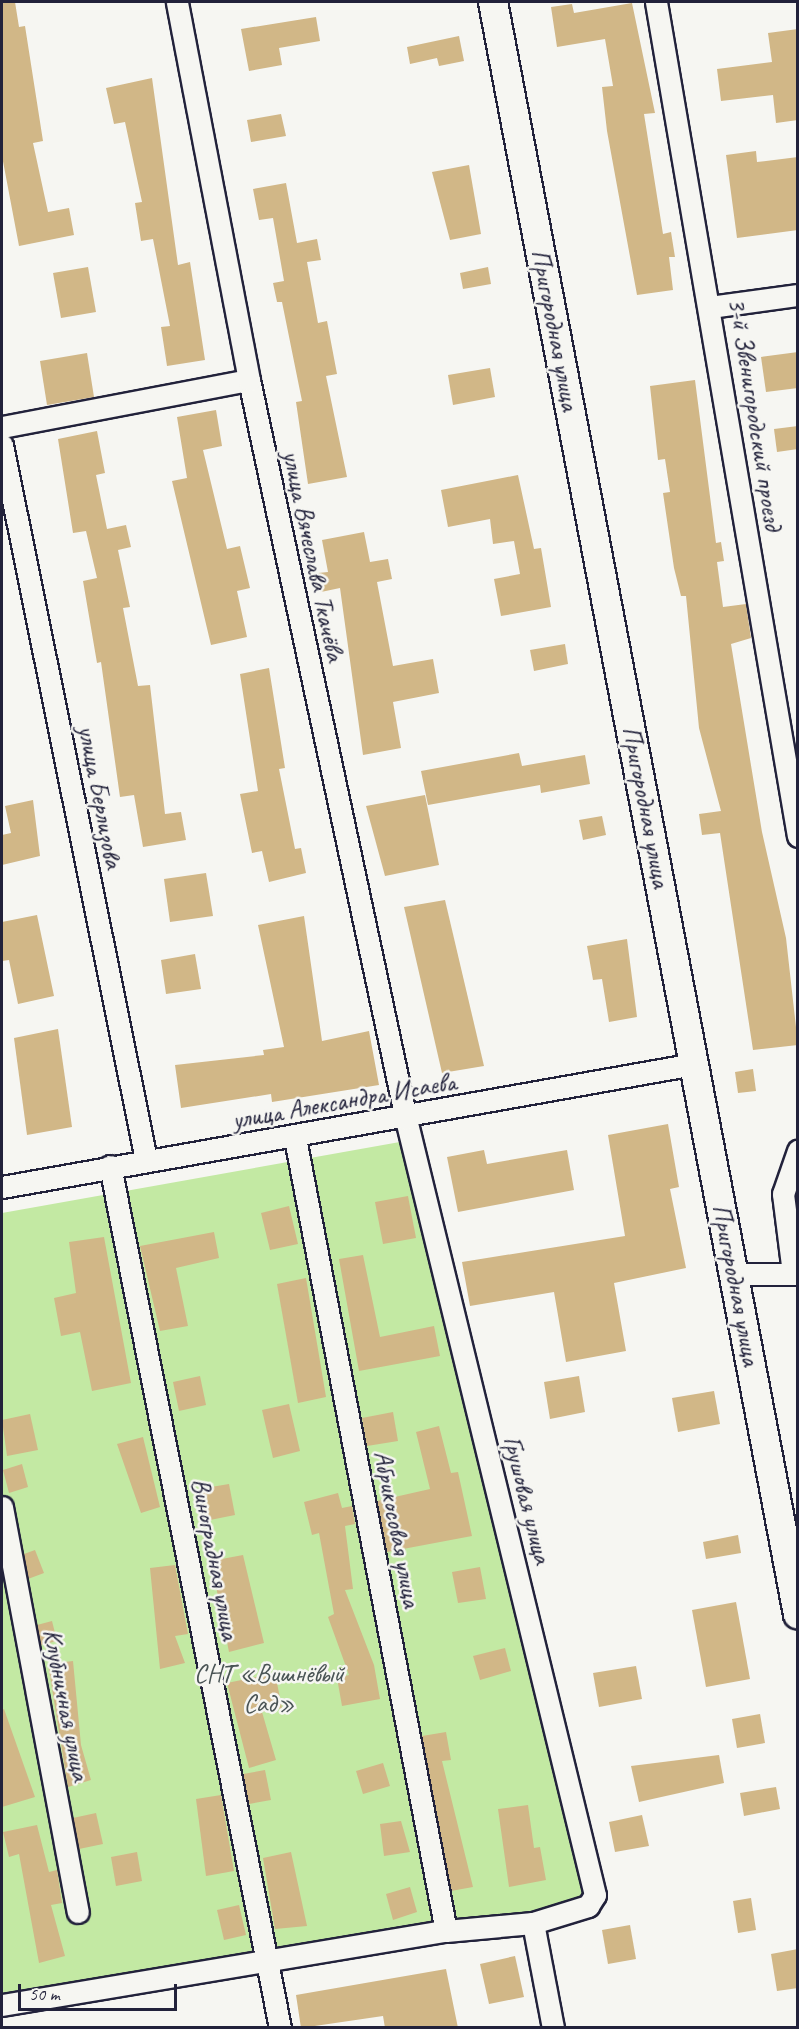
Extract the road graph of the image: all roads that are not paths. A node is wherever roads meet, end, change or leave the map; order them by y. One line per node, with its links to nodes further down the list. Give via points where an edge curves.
1 (177, 2): 6 (street, улица Вячеслава Ткачёва)
2 (493, 2): 10 (street, Пригородная улица)
3 (656, 2): 5 (street, 3-й Звенигородский проезд)
4 (798, 295): 5 (street)
5 (710, 307): 9 (street, 3-й Звенигородский проезд)
6 (249, 380): 7 (street); 11 (street, улица Вячеслава Ткачёва)
7 (2, 427)
8 (2, 445): 14 (street, улица Берлизова)
9 (798, 836)
10 (694, 1064): 11 (street, улица Александра Исаева); 17 (street, Пригородная улица)
11 (406, 1119): 12 (street, улица Александра Исаева); 22 (street, Грушовая улица, via 595,1895 588,1906)
12 (295, 1138): 14 (street, улица Александра Исаева); 23 (street, Абрикосовая улица)
13 (798, 1151): 18 (street, via 783,1194)
14 (146, 1160): 15 (street, улица Александра Исаева)
15 (110, 1166): 16 (street, улица Александра Исаева); 24 (street, Виноградная улица)
16 (2, 1187)
17 (734, 1274): 18 (street); 20 (street, Пригородная улица)
18 (796, 1274)
19 (2, 1508): 21 (street, Клубничная улица)
20 (798, 1614)
21 (78, 1912)
22 (533, 1923): 23 (street); 27 (street)
23 (446, 1931): 24 (street)
24 (268, 1962): 25 (street); 26 (street, Виноградная улица)
25 (2, 2005)
26 (280, 2028)
27 (553, 2028)

